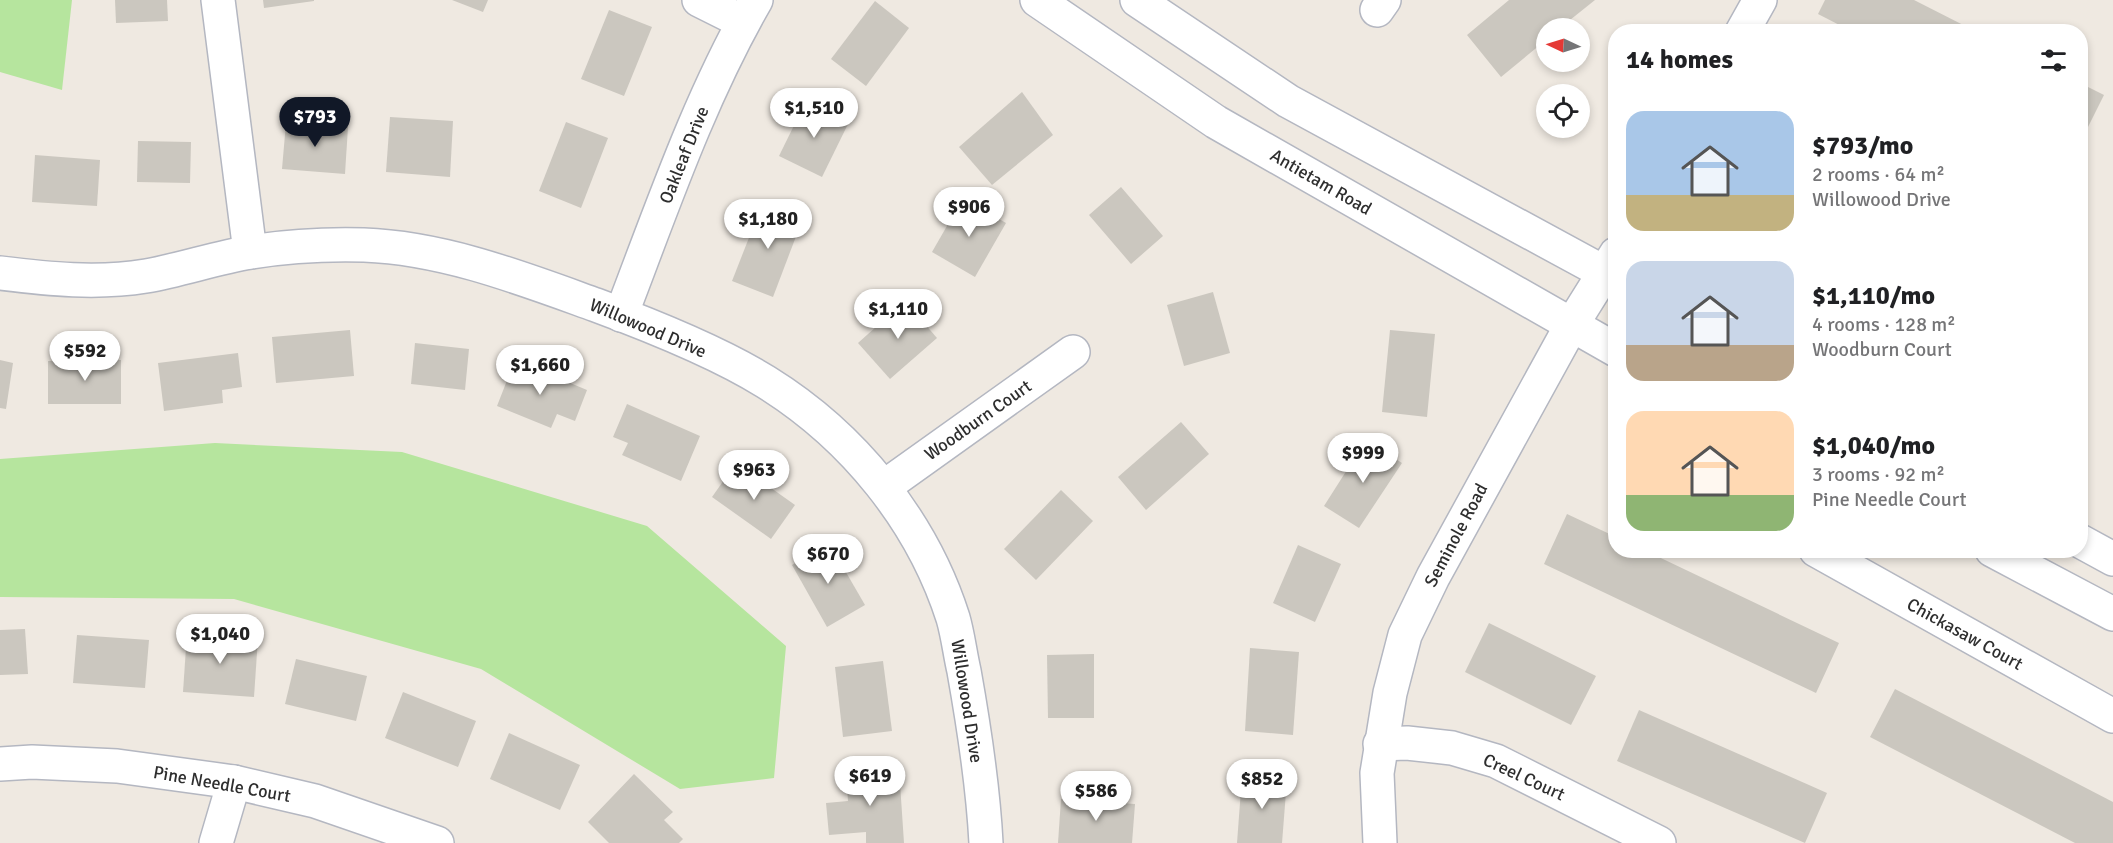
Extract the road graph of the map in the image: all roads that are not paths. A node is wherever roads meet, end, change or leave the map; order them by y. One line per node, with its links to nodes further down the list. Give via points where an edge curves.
1 (218, 0): 8 (street)
2 (699, 0): 6 (street)
3 (1037, 0): 13 (street, Antietam Road, via 1216,122)
4 (1137, 0): 9 (street, via 1288,101)
5 (1760, 0): 7 (street)
6 (750, 11): 12 (street, Oakleaf Drive, via 697,119)
7 (1746, 24)
8 (250, 252): 10 (street, Willowood Drive, via 148,276 106,280 52,280); 12 (street, Willowood Drive, via 306,245 366,245 437,254 510,274)
9 (1608, 267)
10 (0, 273)
11 (1608, 275): 13 (street, Seminole Road)
12 (621, 315): 16 (street, Willowood Drive, via 764,381 843,442)
13 (1571, 326): 14 (street, Antietam Road); 23 (street, Seminole Road, via 1405,635)
14 (1608, 346)
15 (1073, 352): 16 (street, Woodburn Court)
16 (884, 487): 28 (street, Willowood Drive, via 934,568 954,621 971,707)
17 (2088, 546): 20 (street)
18 (1830, 558): 22 (street, Chickasaw Court)
19 (2007, 558): 21 (street)
20 (2113, 560)
21 (2113, 614)
22 (2113, 716)
23 (1380, 744): 29 (street, Seminole Road); 30 (street, Creel Court, via 1452,748 1496,761)
24 (0, 764): 25 (street, Pine Needle Court, via 117,766)
25 (234, 782): 26 (street); 27 (street, Pine Needle Court, via 315,801)
26 (216, 843)
27 (437, 843)
28 (986, 843)
29 (1380, 843)
30 (1659, 843)

